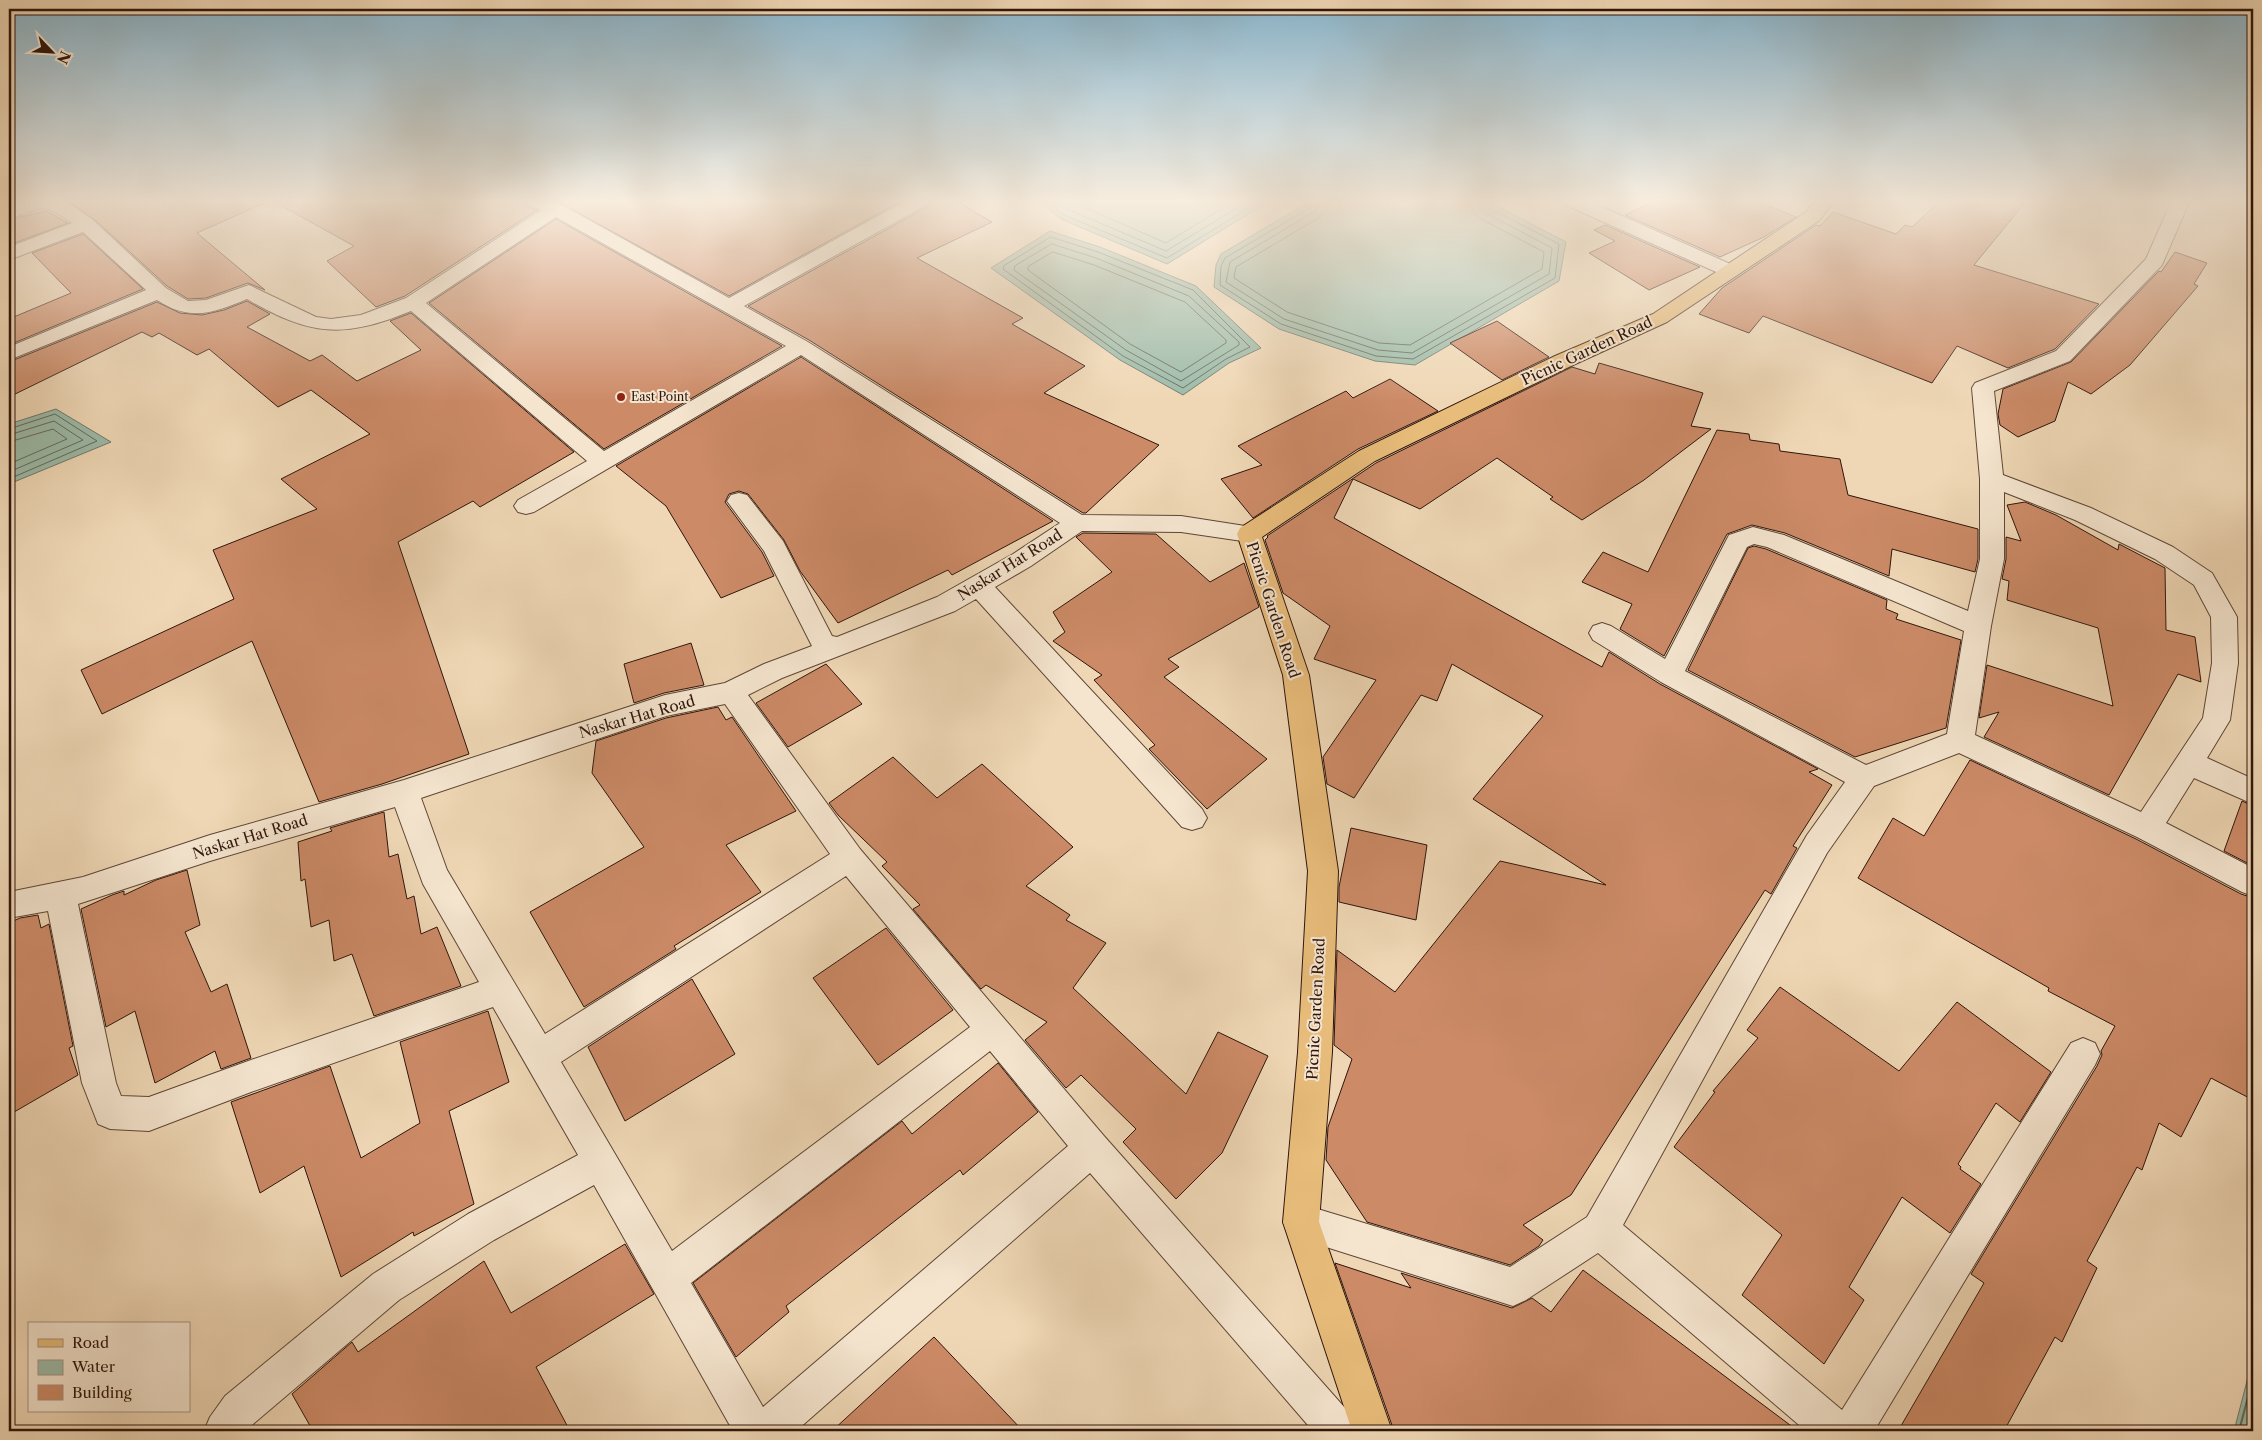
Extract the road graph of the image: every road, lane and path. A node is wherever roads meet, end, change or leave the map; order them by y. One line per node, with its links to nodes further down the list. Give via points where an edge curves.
1 (132, 267): 9 (street)
2 (467, 267): 10 (street)
3 (659, 267): 11 (street)
4 (799, 267): 11 (street)
5 (1721, 267): 8 (street)
6 (1736, 267): 8 (main road, Picnic Garden Road)
7 (2149, 267): 15 (street, via 2063,356 1983,388)
8 (1730, 271): 19 (main road, Picnic Garden Road, via 1660,318 1367,456)
9 (159, 292): 10 (street, via 182,306 195,308 249,291 285,311 330,325 361,321); 13 (street)
10 (414, 302): 14 (street)
11 (729, 306): 12 (street)
12 (801, 346): 14 (street); 18 (street)
13 (9, 354)
14 (602, 462): 17 (street)
15 (1992, 479): 21 (street, via 1992,559); 27 (street, via 2083,514 2164,554 2202,579 2224,617 2225,663 2216,720)
16 (739, 501): 23 (street, via 774,547 823,643)
17 (526, 506)
18 (1077, 524): 19 (street, Naskar Hat Road, via 1181,524); 20 (street, Naskar Hat Road)
19 (1248, 534): 43 (main road, Picnic Garden Road, via 1296,675 1322,872 1316,1052)
20 (978, 585): 23 (street, Naskar Hat Road, via 946,604); 31 (street)
21 (1978, 626): 24 (street, via 1775,541 1753,535 1738,541); 26 (street)
22 (1602, 633): 24 (street)
23 (837, 647): 25 (street, Naskar Hat Road, via 773,671)
24 (1670, 675): 28 (street)
25 (731, 692): 29 (street, Naskar Hat Road, via 664,706); 33 (street)
26 (1960, 741): 28 (street); 32 (street)
27 (2189, 763): 30 (street); 32 (street)
28 (1864, 778): 44 (street, via 1817,844)
29 (404, 792): 35 (street, Naskar Hat Road, via 210,848 83,890); 37 (street, via 434,875)
30 (2253, 792)
31 (1192, 818)
32 (2147, 828): 34 (street)
33 (849, 858): 38 (street); 40 (street)
34 (2253, 883)
35 (60, 894): 36 (street, Naskar Hat Road); 37 (street, via 99,1083 110,1112 149,1114)
36 (9, 905)
37 (500, 990): 40 (street)
38 (993, 1029): 41 (street); 45 (street)
39 (2083, 1054): 52 (street)
40 (539, 1057): 42 (street)
41 (1092, 1148): 48 (street); 49 (street)
42 (601, 1162): 45 (street); 46 (street, via 480,1227 386,1287 238,1410)
43 (1300, 1222): 44 (street, via 1513,1287); 50 (main road, Picnic Garden Road)
44 (1600, 1230): 51 (street)
45 (668, 1278): 47 (street)
46 (224, 1431)
47 (755, 1431)
48 (766, 1431)
49 (1339, 1431)
50 (1372, 1431)
51 (1836, 1431)
52 (1852, 1431)

